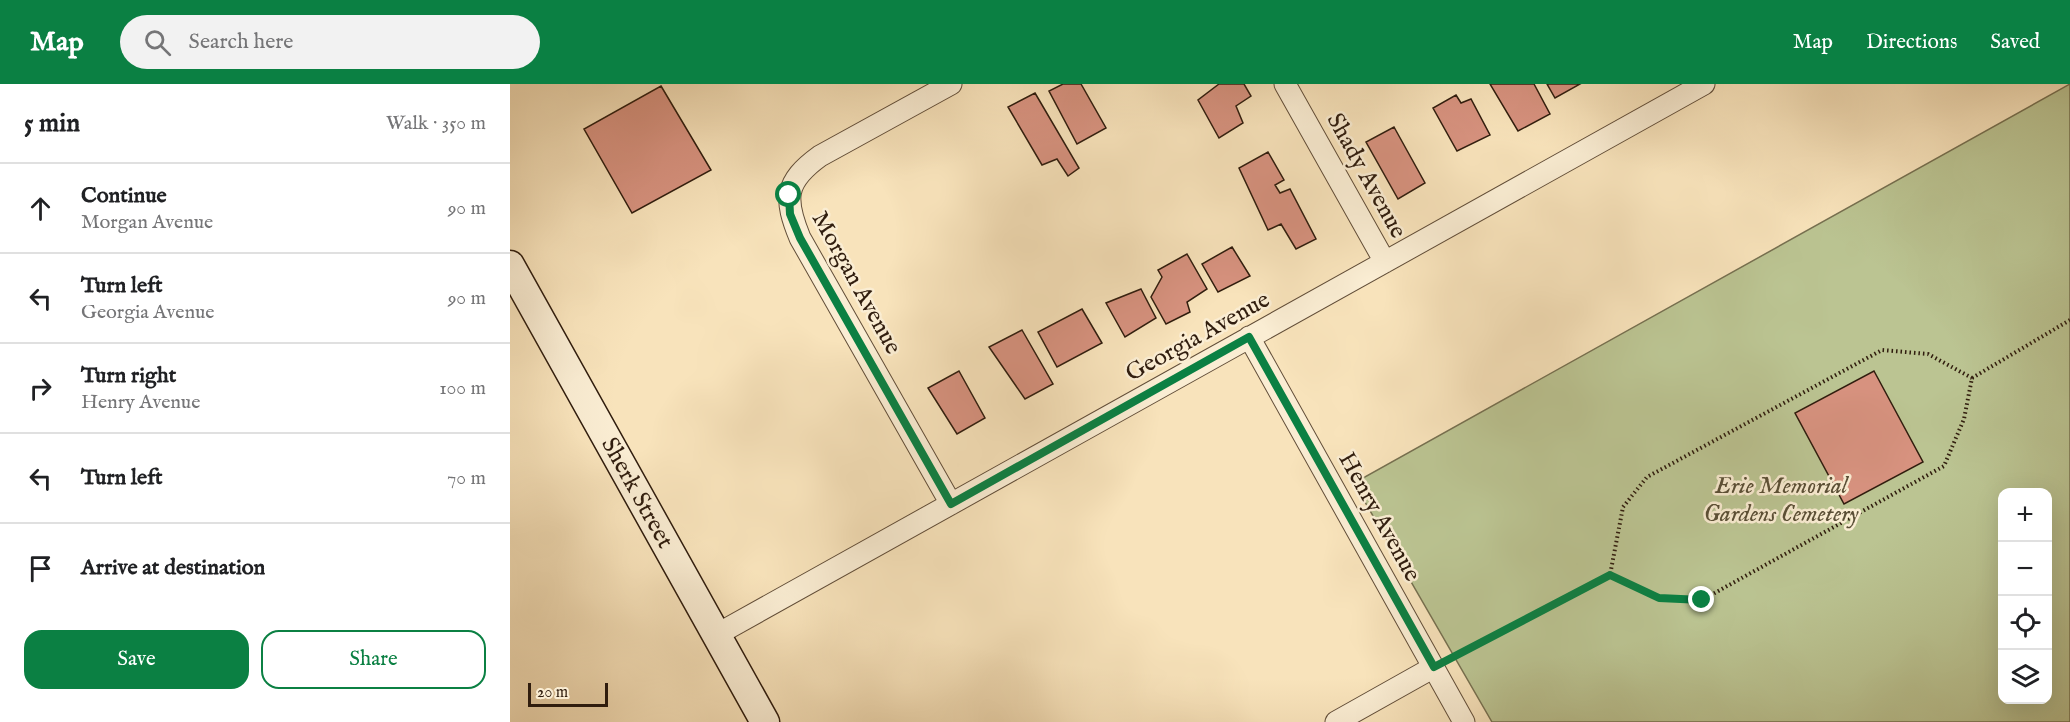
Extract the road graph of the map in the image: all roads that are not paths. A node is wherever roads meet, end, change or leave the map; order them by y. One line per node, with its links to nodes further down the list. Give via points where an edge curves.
1 (951, 84): 7 (street, Morgan Avenue, via 820,156 801,170 789,195 790,214 800,238)
2 (1285, 84): 4 (street, Shady Avenue)
3 (1704, 84): 4 (street, Georgia Avenue)
4 (1385, 262): 6 (street, Georgia Avenue)
5 (510, 265): 8 (street, Sherk Street)
6 (1249, 337): 7 (street, Georgia Avenue); 9 (street, Henry Avenue)
7 (951, 504): 8 (street, Georgia Avenue)
8 (716, 635): 10 (street, Sherk Street)
9 (1434, 667): 11 (street); 12 (street, Henry Avenue)
10 (765, 722)
11 (1336, 722)
12 (1464, 722)

